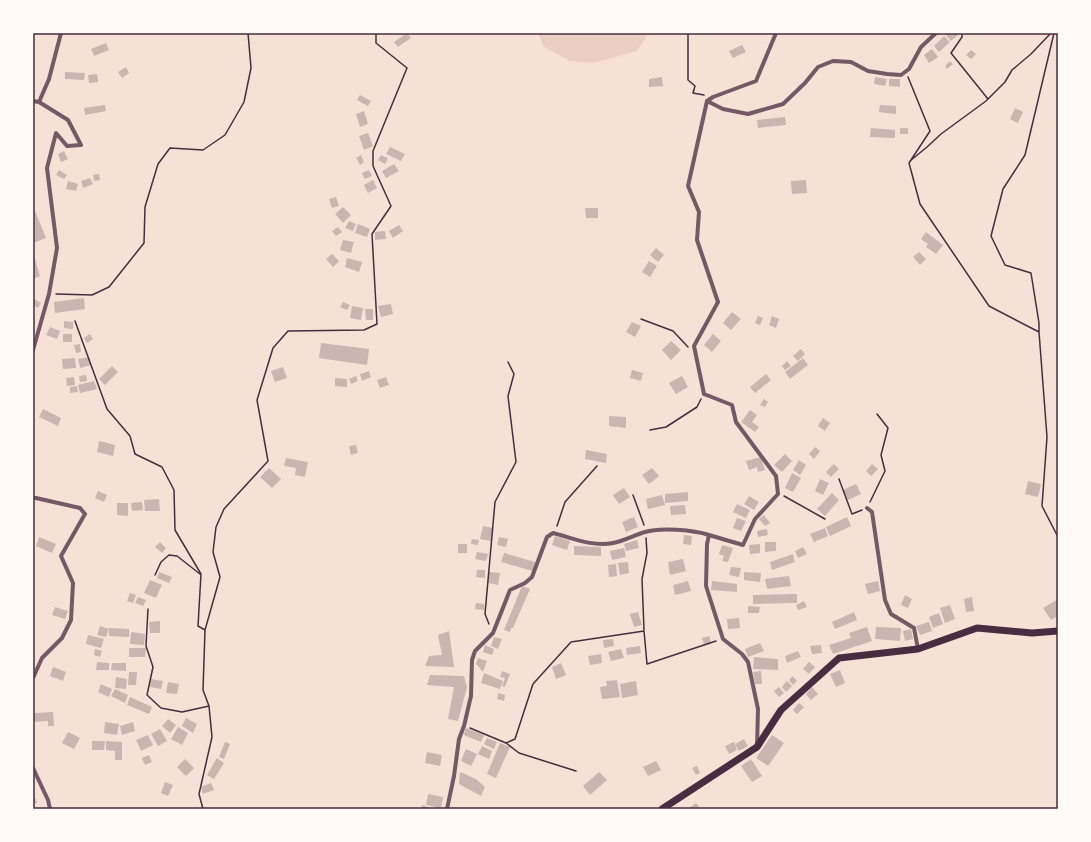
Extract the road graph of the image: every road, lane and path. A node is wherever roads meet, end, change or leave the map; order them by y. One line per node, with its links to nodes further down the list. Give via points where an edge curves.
1 (61, 33): 15 (street, via 49,78)
2 (248, 33): 17 (path, via 251,68 244,102 225,135 203,150 170,148 158,164 145,207 144,243 109,287 92,295)
3 (376, 33): 41 (path, via 376,42 407,68 373,150 373,166 391,206 372,234 377,324 364,330 288,331 273,348 257,400 268,461 224,509 216,527 213,552 220,577)
4 (688, 33): 11 (path, via 688,80 695,86 693,93)
5 (776, 33): 11 (street, via 756,81)
6 (936, 33): 10 (street, via 921,47)
7 (962, 33): 12 (path, via 951,53)
8 (1051, 33): 12 (path, via 1012,70 1006,82)
9 (1054, 33): 20 (path, via 1025,154 1003,189 991,236 1005,266 1031,273)
10 (906, 71): 14 (street, via 901,75 887,74 868,71 851,62 833,60 818,67 783,104 748,114); 16 (path, via 930,131)
11 (712, 97): 14 (street)
12 (988, 99): 16 (path, via 941,134)
13 (33, 101): 15 (street)
14 (707, 101): 21 (street, via 688,186 699,212 697,240 718,302)
15 (39, 102): 17 (street, via 68,120 81,145 67,146 56,134 47,168 57,248)
16 (908, 163): 20 (path, via 920,204 989,306)
17 (48, 294): 22 (street)
18 (641, 318): 21 (path, via 673,331 687,347)
19 (75, 321): 38 (path, via 107,410 130,436 135,454 162,467 174,490 175,530)
20 (1039, 332): 37 (path, via 1047,437 1042,506)
21 (694, 346): 24 (street)
22 (33, 350)
23 (508, 362): 44 (path, via 514,374 508,396 516,462 495,502 485,614)
24 (704, 394): 26 (path, via 696,407 666,427); 30 (street, via 732,405 736,422 776,476)
25 (877, 414): 32 (path, via 888,428 881,455 885,471)
26 (650, 430)
27 (597, 466): 35 (path, via 565,502 559,524)
28 (838, 479): 32 (path, via 852,514)
29 (634, 494): 34 (path)
30 (778, 494): 33 (path); 36 (street, via 755,519 743,545)
31 (33, 498): 47 (street, via 80,508 85,514 61,556 73,583 71,620 62,638 42,658)
32 (867, 508): 46 (street, via 872,512 885,600 891,614 914,628)
33 (825, 519)
34 (646, 531): 35 (street, via 614,543 598,544); 36 (street, via 699,531); 42 (path, via 647,554 642,579)
35 (553, 533): 44 (street, via 547,537 532,577 510,590)
36 (709, 535): 45 (street, via 706,586)
37 (1058, 537)
38 (201, 574): 39 (path, via 177,556 169,555 162,562); 41 (path, via 198,626)
39 (156, 575)
40 (148, 608): 48 (path, via 146,646 153,667 147,695 161,708 182,712)
41 (204, 630): 48 (path, via 203,690)
42 (644, 630): 45 (path, via 648,664); 50 (path, via 571,642 533,684 515,740)
43 (1058, 631): 46 (main road, via 1032,634 977,628)
44 (493, 633): 49 (street, via 475,651 472,660 471,696)
45 (724, 639): 51 (street, via 748,662 758,709)
46 (918, 649): 51 (main road, via 839,658 781,710)
47 (33, 678)
48 (209, 706): 55 (path, via 212,737 199,794)
49 (464, 726): 50 (path); 56 (street, via 459,739)
50 (506, 743): 53 (path, via 519,753)
51 (757, 747): 57 (main road)
52 (33, 768): 54 (street)
53 (576, 771)
54 (50, 809)
55 (203, 809)
56 (447, 809)
57 (662, 809)

